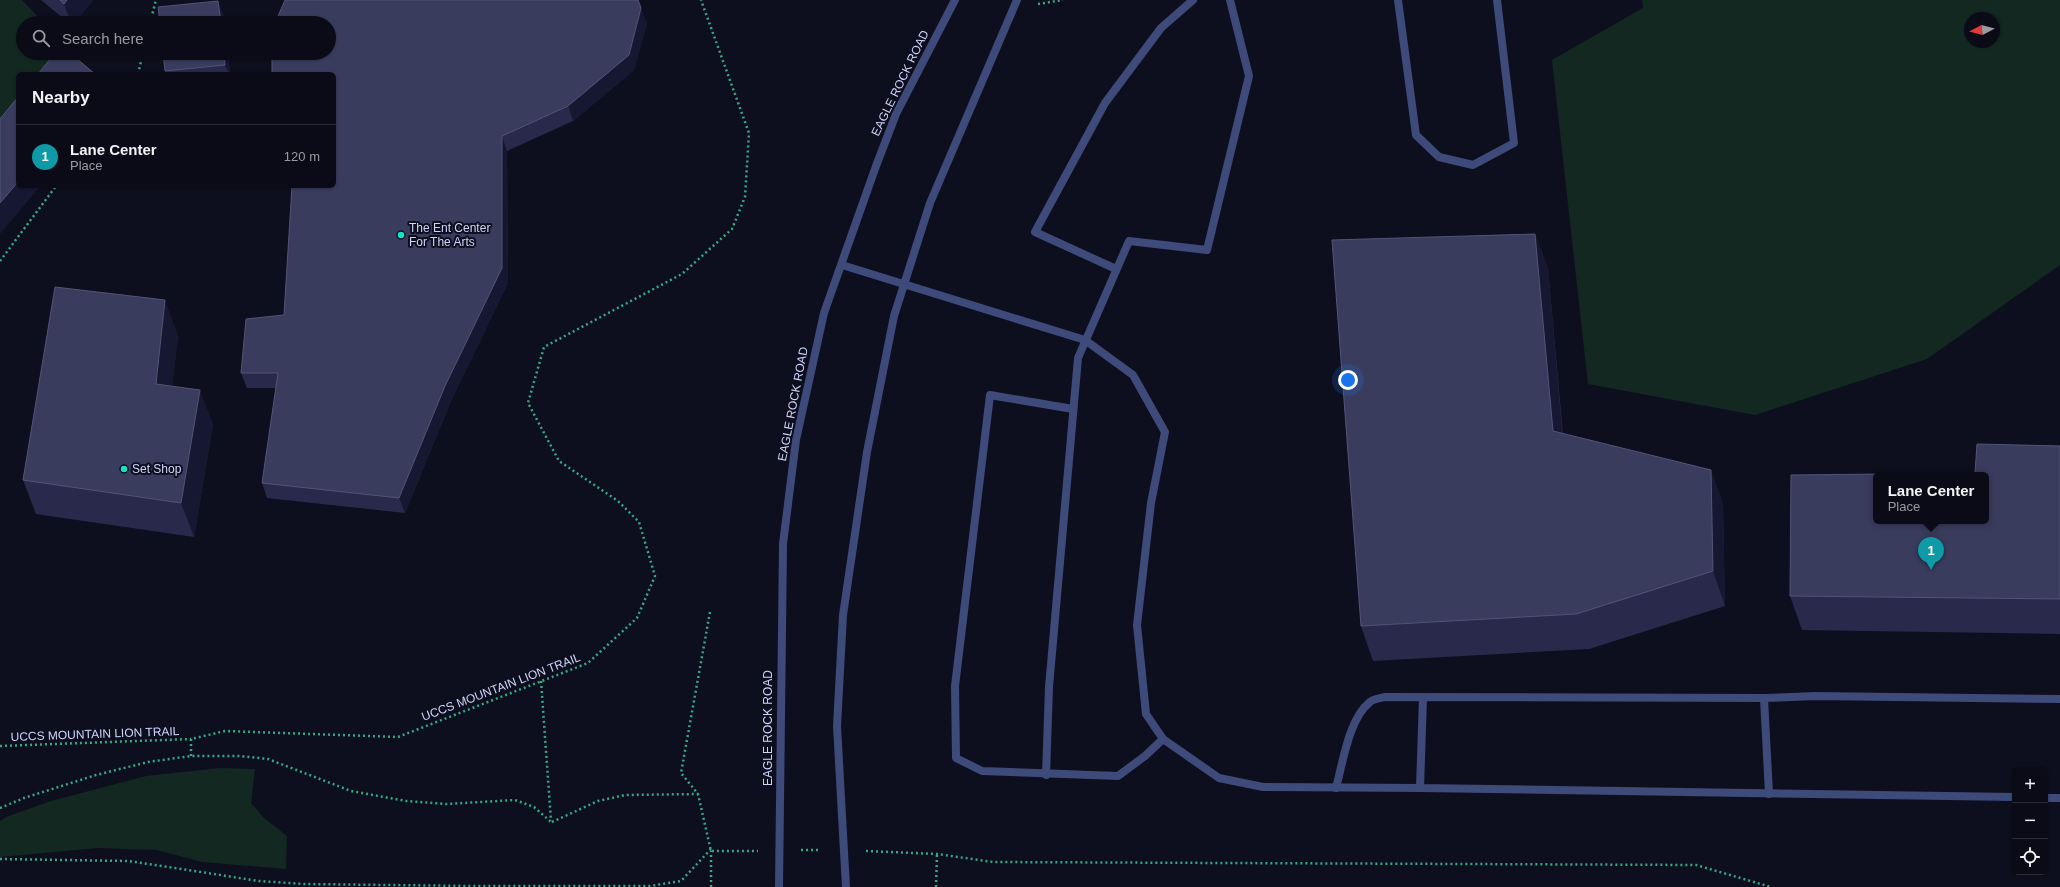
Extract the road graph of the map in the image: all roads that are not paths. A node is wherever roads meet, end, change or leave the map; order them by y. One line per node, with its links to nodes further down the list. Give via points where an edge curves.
1 (955, 0): 7 (street, EAGLE ROCK ROAD, via 896,114)
2 (1017, 0): 9 (street, via 930,203)
3 (1193, 0): 8 (street, via 1161,28 1105,103 1036,232)
4 (1230, 0): 8 (street, via 1249,76 1208,250 1128,241)
5 (1398, 0): 6 (street, via 1416,135 1439,157 1473,165 1514,143)
6 (1497, 0)
7 (842, 265): 9 (street); 23 (street, EAGLE ROCK ROAD, via 824,314 796,440 783,544)
8 (1116, 269): 10 (street)
9 (904, 284): 10 (street); 24 (street, via 894,316 867,452 843,615 838,726)
10 (1085, 340): 11 (street, via 1078,358); 15 (street, via 1133,375 1165,432 1151,503 1136,625 1146,714)
11 (1073, 409): 16 (street, via 1049,686); 16 (street, via 990,395 955,686 956,758 982,772)
12 (1423, 697): 13 (street); 17 (street, via 1385,697 1371,701 1359,713); 18 (street)
13 (1764, 698): 14 (street, via 1816,696); 19 (street)
14 (2060, 699)
15 (1163, 739): 16 (street, via 1118,776); 17 (street, via 1219,778 1263,787)
16 (1046, 775)
17 (1336, 788): 18 (street)
18 (1420, 788): 19 (street)
19 (1769, 794): 20 (street)
20 (2012, 797)
21 (2048, 798): 22 (street)
22 (2060, 798)
23 (779, 887)
24 (846, 887)

